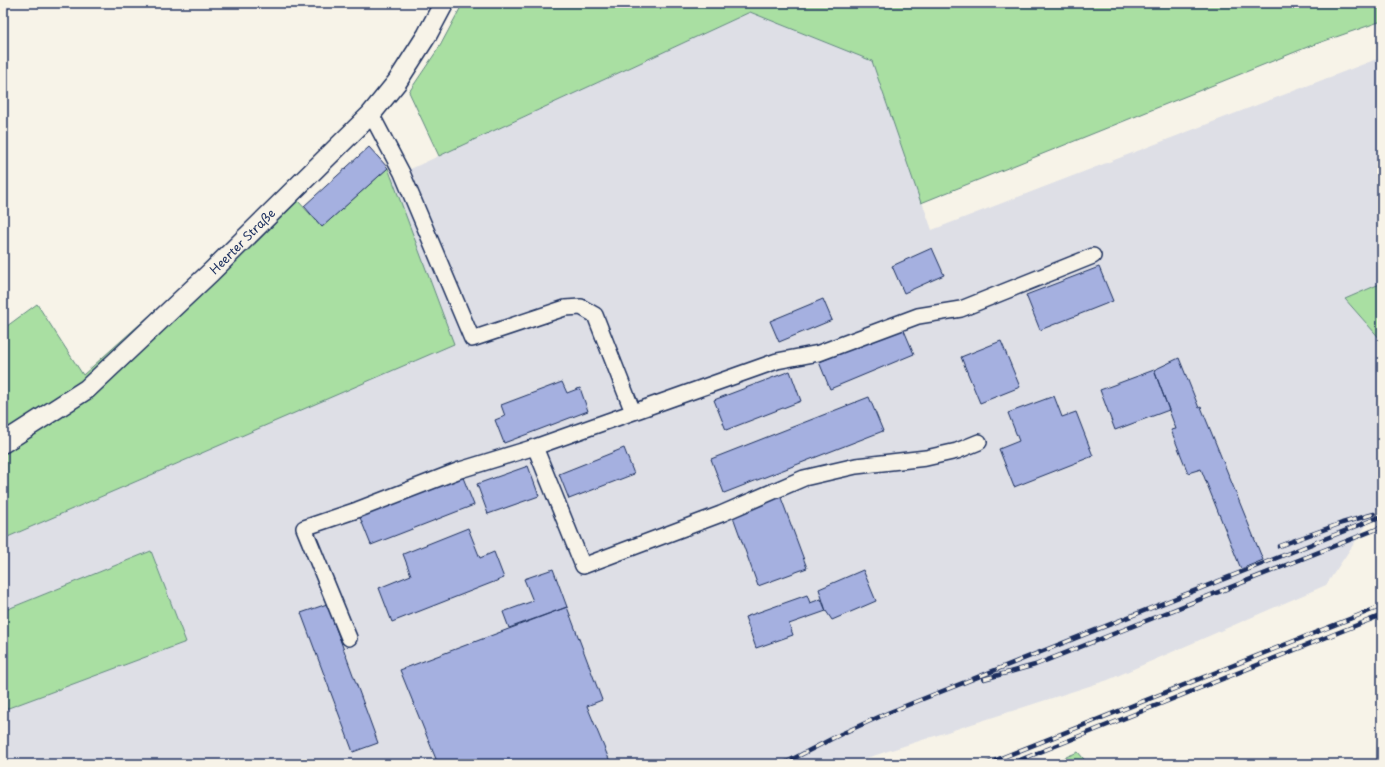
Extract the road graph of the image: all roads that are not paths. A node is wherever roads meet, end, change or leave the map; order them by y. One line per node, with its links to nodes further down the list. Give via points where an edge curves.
1 (444, 3): 2 (main road, Heerter Straße, via 397,82)
2 (371, 114): 4 (lane, via 402,173 472,339 565,308 581,307 595,315); 6 (main road, Heerter Straße, via 211,272 87,389)
3 (1093, 256): 4 (lane, via 961,309 918,316 819,353 777,361)
4 (633, 412): 7 (lane)
5 (979, 442): 7 (lane, via 942,455 856,466 804,478 721,514 583,566)
6 (3, 443)
7 (534, 447): 8 (lane, via 460,470 304,528)
8 (349, 638)

